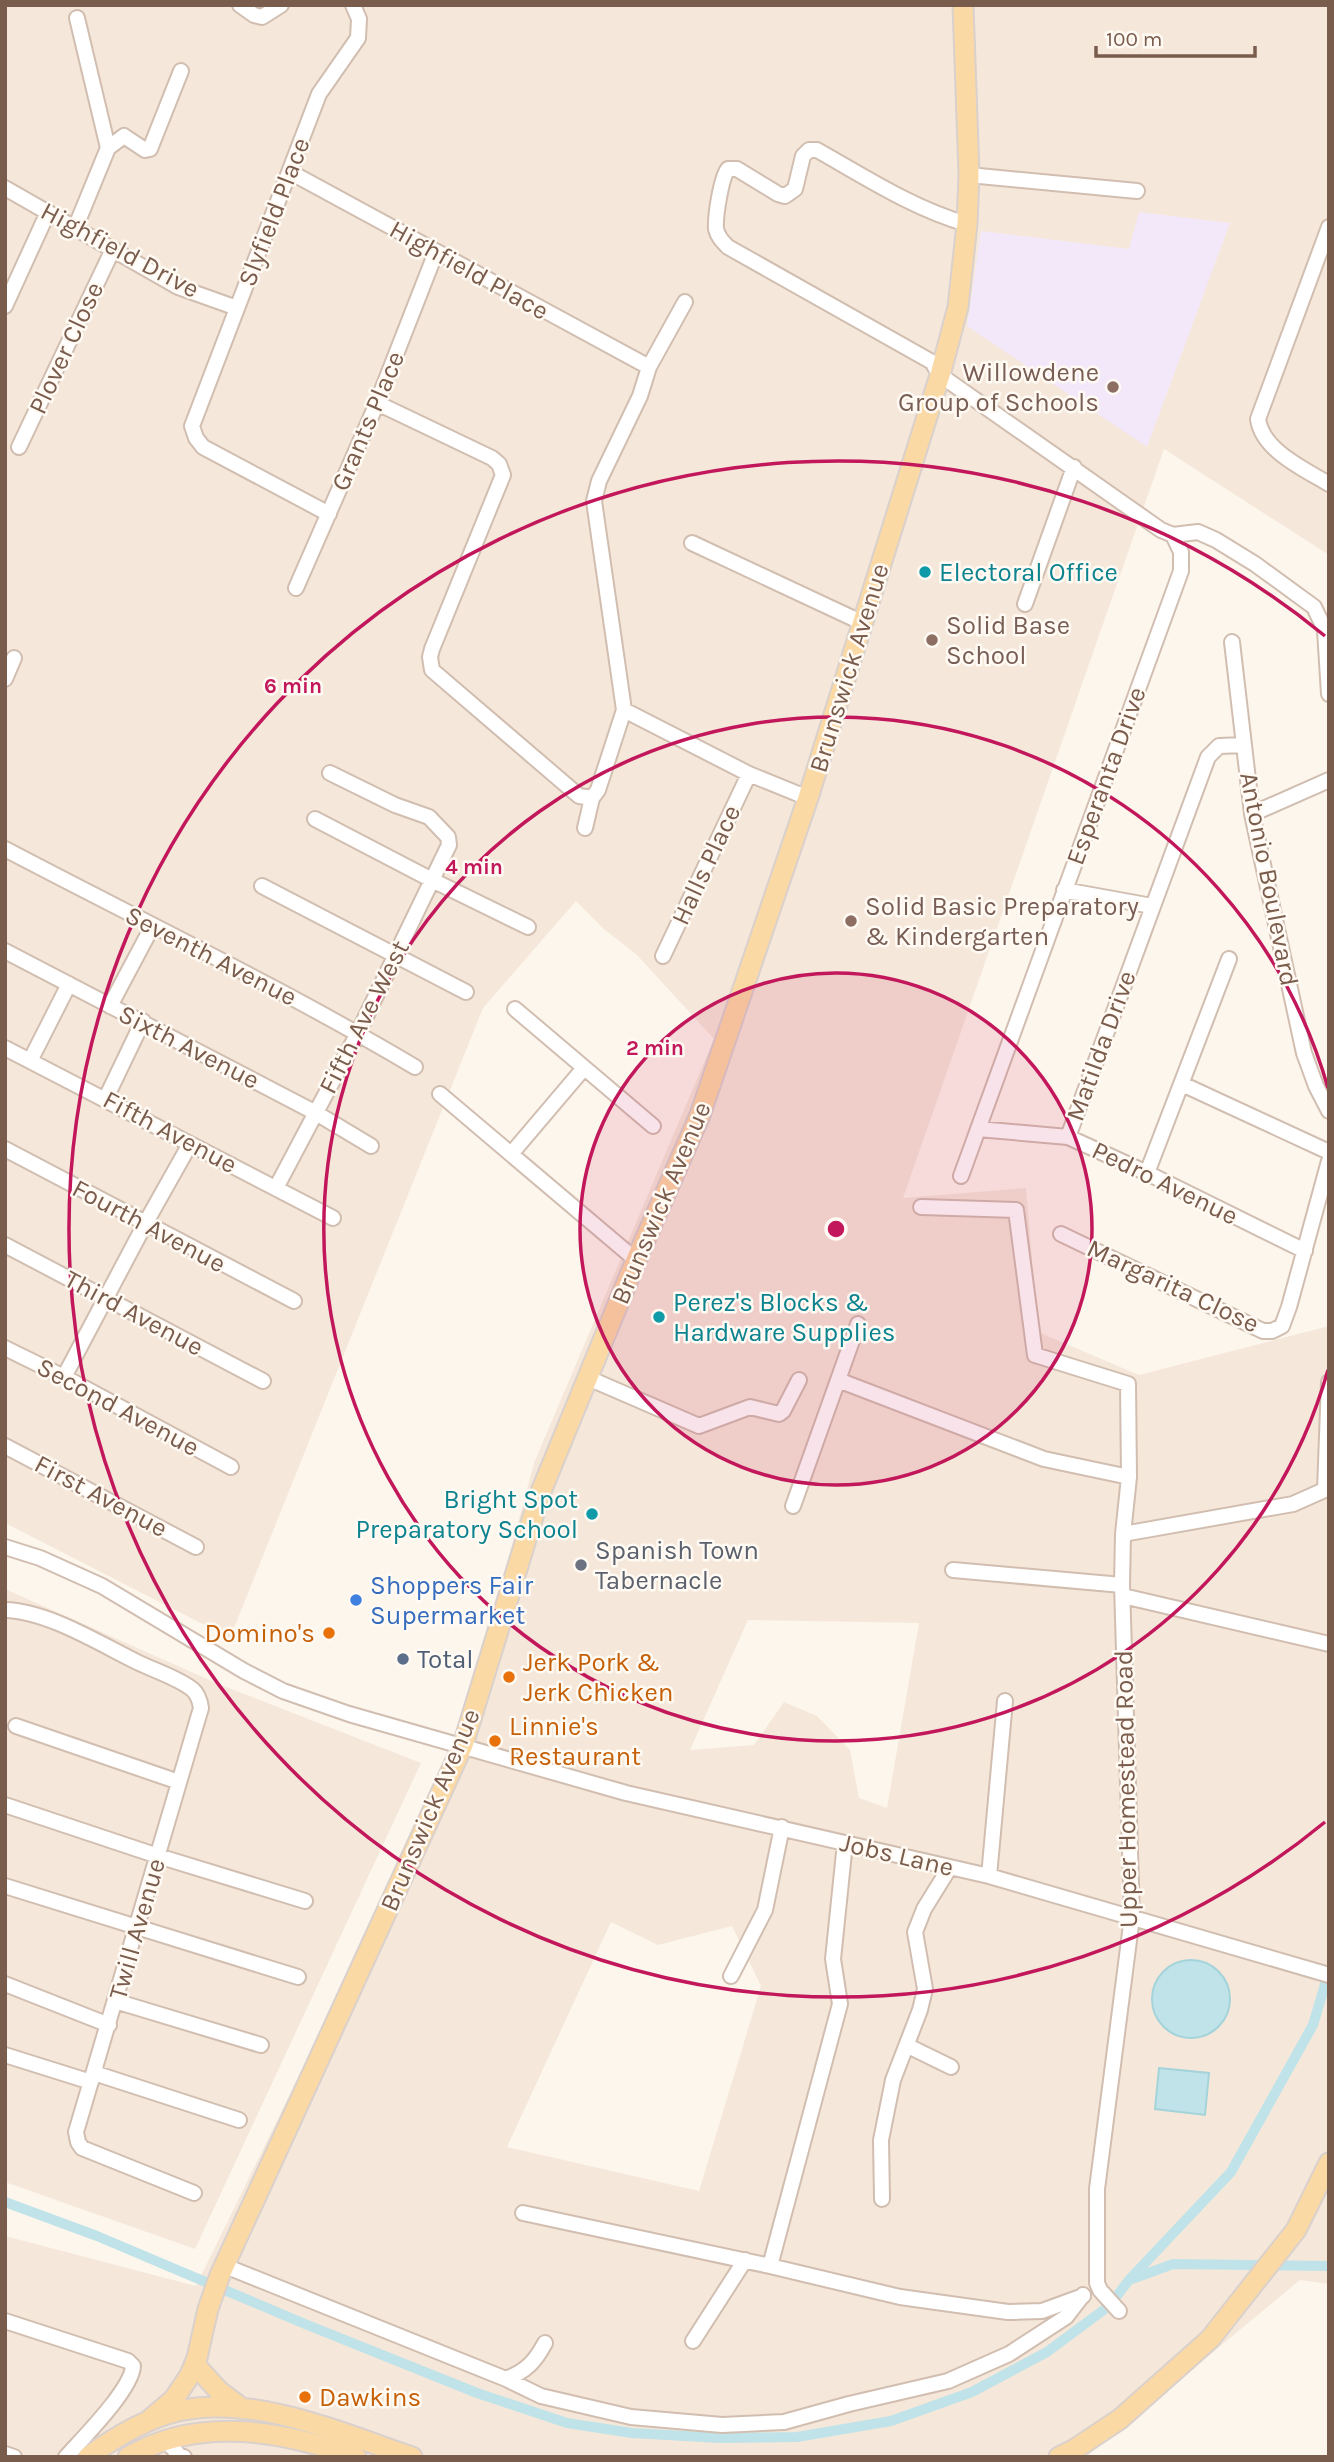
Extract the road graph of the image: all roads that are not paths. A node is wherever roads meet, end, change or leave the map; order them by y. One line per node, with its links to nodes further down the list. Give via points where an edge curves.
1 (240, 5): 2 (street, via 262,17)
2 (281, 5)
3 (353, 5): 8 (street, Slyfield Place, via 359,19 358,38 319,93)
4 (963, 5): 9 (main road, Brunswick Avenue)
5 (77, 19): 7 (street)
6 (181, 71): 7 (street, via 150,149 124,136)
7 (108, 148): 14 (street)
8 (290, 172): 17 (street, Highfield Place); 20 (street, Slyfield Place)
9 (969, 175): 11 (street); 13 (main road, Brunswick Avenue)
10 (5, 188): 12 (street, Highfield Drive)
11 (1138, 191)
12 (48, 212): 14 (street, Highfield Drive); 19 (street)
13 (967, 224): 22 (main road, Brunswick Avenue, via 958,307); 22 (street, via 932,212 817,150 803,156 795,189 785,196 737,169 728,169 723,176 716,226 728,247 932,362)
14 (76, 226): 16 (street, Highfield Drive)
15 (1329, 227): 26 (street, via 1258,419 1259,430 1270,444)
16 (113, 249): 20 (street, Highfield Drive, via 178,287); 24 (street, Plover Close)
17 (436, 252): 21 (street, Highfield Place); 23 (street, Grants Place)
18 (685, 302): 21 (street)
19 (5, 306)
20 (237, 309): 27 (street, Slyfield Place, via 192,426 196,438 203,447)
21 (649, 367): 37 (street, via 594,501)
22 (940, 374): 25 (street); 32 (main road, Brunswick Avenue)
23 (377, 403): 27 (street, Grants Place); 42 (street, via 492,458 503,475 432,649 432,670 579,796)
24 (19, 447)
25 (1074, 467): 28 (street); 31 (street)
26 (1329, 484)
27 (329, 514): 30 (street, Grants Place)
28 (1173, 535): 36 (street, via 1198,532 1216,540 1314,607 1325,630); 50 (street, Esperanta Drive, via 1181,552 1181,571)
29 (692, 543): 32 (street)
30 (296, 589)
31 (1025, 604)
32 (863, 622): 43 (main road, Brunswick Avenue)
33 (1232, 642): 38 (street, Antonio Boulevard)
34 (14, 659): 35 (street)
35 (5, 679)
36 (1329, 694)
37 (624, 710): 40 (street); 42 (street)
38 (1244, 745): 44 (street, Antonio Boulevard); 51 (street, Matilda Drive, via 1219,746 1208,757)
39 (330, 772): 48 (street, Fifth Ave West, via 429,817 448,837 449,845)
40 (749, 774): 43 (street); 56 (street, Halls Place)
41 (1329, 780): 44 (street)
42 (592, 798): 46 (street)
43 (808, 798): 91 (main road, Brunswick Avenue, via 700,1115)
44 (1252, 814): 71 (street, Antonio Boulevard, via 1304,1053)
45 (315, 819): 48 (street)
46 (585, 828)
47 (5, 849): 52 (street, Seventh Avenue)
48 (432, 880): 53 (street); 55 (street, Fifth Ave West)
49 (262, 886): 55 (street)
50 (1064, 890): 51 (street); 74 (street, Esperanta Drive)
51 (1152, 906): 75 (street, Matilda Drive)
52 (152, 927): 60 (street); 63 (street, Seventh Avenue)
53 (528, 927)
54 (5, 951): 58 (street, Sixth Avenue)
55 (395, 955): 59 (street); 63 (street, Fifth Ave West)
56 (663, 956)
57 (1229, 960): 68 (street)
58 (69, 984): 60 (street, Sixth Avenue); 65 (street)
59 (466, 992)
60 (110, 1006): 62 (street, Sixth Avenue)
61 (515, 1009): 67 (street)
62 (143, 1021): 70 (street); 72 (street, Sixth Avenue)
63 (358, 1033): 66 (street, Seventh Avenue); 72 (street, Fifth Ave West)
64 (5, 1048): 65 (street, Fifth Avenue)
65 (30, 1060): 70 (street, Fifth Avenue)
66 (415, 1067)
67 (584, 1068): 73 (street); 80 (street)
68 (1182, 1084): 79 (street); 82 (street)
69 (440, 1094): 80 (street)
70 (106, 1098): 76 (street, Fifth Avenue)
71 (1329, 1111)
72 (316, 1113): 77 (street, Sixth Avenue); 84 (street, Fifth Ave West)
73 (653, 1126)
74 (978, 1129): 75 (street, Pedro Avenue); 83 (street, Esperanta Drive)
75 (1068, 1137): 82 (street, Pedro Avenue)
76 (190, 1144): 84 (street, Fifth Avenue); 87 (street)
77 (371, 1146)
78 (5, 1149): 87 (street, Fourth Avenue)
79 (1329, 1152)
80 (511, 1154): 91 (street)
81 (1329, 1161): 90 (street, Margarita Close)
82 (1147, 1173): 90 (street, Pedro Avenue)
83 (961, 1176)
84 (276, 1188): 86 (street, Fifth Avenue)
85 (921, 1207): 104 (street, Upper Homestead Road, via 1016,1210 1035,1355 1128,1384)
86 (334, 1217)
87 (145, 1224): 92 (street); 93 (street, Fourth Avenue)
88 (1061, 1234): 90 (street, Margarita Close, via 1263,1331 1282,1326)
89 (5, 1245): 92 (street, Third Avenue)
90 (1306, 1251)
91 (636, 1260): 97 (main road, Brunswick Avenue)
92 (106, 1299): 96 (street); 100 (street, Third Avenue)
93 (294, 1301)
94 (858, 1324): 99 (street)
95 (5, 1348): 96 (street, Second Avenue)
96 (64, 1377): 103 (street, Second Avenue)
97 (588, 1378): 98 (street, via 699,1426 750,1406 779,1414); 116 (main road, Brunswick Avenue, via 540,1494)
98 (799, 1380)
99 (838, 1380): 104 (street, via 1044,1459); 106 (street)
100 (264, 1381)
101 (1329, 1382): 105 (street)
102 (5, 1446): 109 (street, First Avenue)
103 (231, 1467)
104 (1129, 1477): 107 (street, Upper Homestead Road)
105 (1327, 1489): 107 (street, via 1293,1504)
106 (793, 1506)
107 (1123, 1534): 111 (street, Upper Homestead Road)
108 (5, 1547): 116 (street, Jobs Lane, via 102,1586 283,1690 349,1714)
109 (196, 1547)
110 (953, 1570): 111 (street)
111 (1122, 1590): 113 (street); 126 (street, Upper Homestead Road)
112 (5, 1610): 117 (street, Twill Avenue, via 44,1618 192,1689 201,1708)
113 (1329, 1644)
114 (1005, 1701): 123 (street)
115 (16, 1726): 117 (street)
116 (463, 1745): 119 (street, Jobs Lane, via 626,1793); 146 (main road, Brunswick Avenue)
117 (179, 1782): 121 (street, Twill Avenue)
118 (5, 1805): 121 (street)
119 (782, 1828): 120 (street, Jobs Lane); 129 (street, via 765,1910)
120 (845, 1843): 122 (street, Jobs Lane); 145 (street, via 833,1959 840,2004)
121 (158, 1856): 125 (street); 127 (street, Twill Avenue)
122 (950, 1867): 123 (street, Jobs Lane); 135 (street, via 915,1932 925,1989)
123 (989, 1876): 126 (street, Jobs Lane)
124 (5, 1885): 127 (street)
125 (305, 1901)
126 (1132, 1917): 128 (street, Jobs Lane); 147 (street, Upper Homestead Road, via 1097,2189)
127 (137, 1928): 130 (street); 132 (street, Twill Avenue)
128 (1326, 1974)
129 (731, 1976)
130 (298, 1977)
131 (5, 1984): 133 (street)
132 (115, 2001): 133 (street, Twill Avenue); 134 (street)
133 (108, 2025): 138 (street, Twill Avenue)
134 (261, 2045)
135 (908, 2046): 137 (street); 142 (street, via 893,2080 881,2140)
136 (5, 2055): 138 (street)
137 (951, 2067)
138 (93, 2077): 139 (street); 141 (street, Twill Avenue, via 76,2132 82,2148)
139 (239, 2120)
140 (1329, 2163): 167 (main road, via 1296,2230 1210,2339 1120,2419)
141 (194, 2193)
142 (882, 2199)
143 (523, 2213): 144 (street)
144 (745, 2260): 145 (street); 151 (street)
145 (770, 2266): 148 (street, via 900,2297 1008,2312 1042,2311)
146 (222, 2271): 153 (main road, Brunswick Avenue); 154 (street)
147 (1099, 2287): 148 (street); 149 (street)
148 (1083, 2295): 154 (street, via 1066,2317 1009,2354 948,2381 784,2422 722,2425 631,2417 541,2396)
149 (1119, 2311)
150 (5, 2321): 162 (street, via 133,2366 133,2374 104,2414)
151 (694, 2341)
152 (545, 2343): 154 (street, via 535,2362)
153 (197, 2362): 155 (main road, Brunswick Avenue); 156 (main road, via 219,2391); 157 (main road, Brunswick Avenue, via 180,2392)
154 (506, 2379)
155 (202, 2408): 156 (main road); 157 (main road); 158 (main road, Brunswick Avenue)
156 (243, 2409): 166 (main road, via 299,2418)
157 (148, 2421): 163 (main road)
158 (202, 2432): 159 (main road); 165 (main road, via 268,2434)
159 (176, 2452): 164 (main road)
160 (5, 2454): 161 (street)
161 (14, 2457)
162 (66, 2457)
163 (88, 2457)
164 (128, 2457)
165 (356, 2457)
166 (412, 2457)
167 (1059, 2457)

